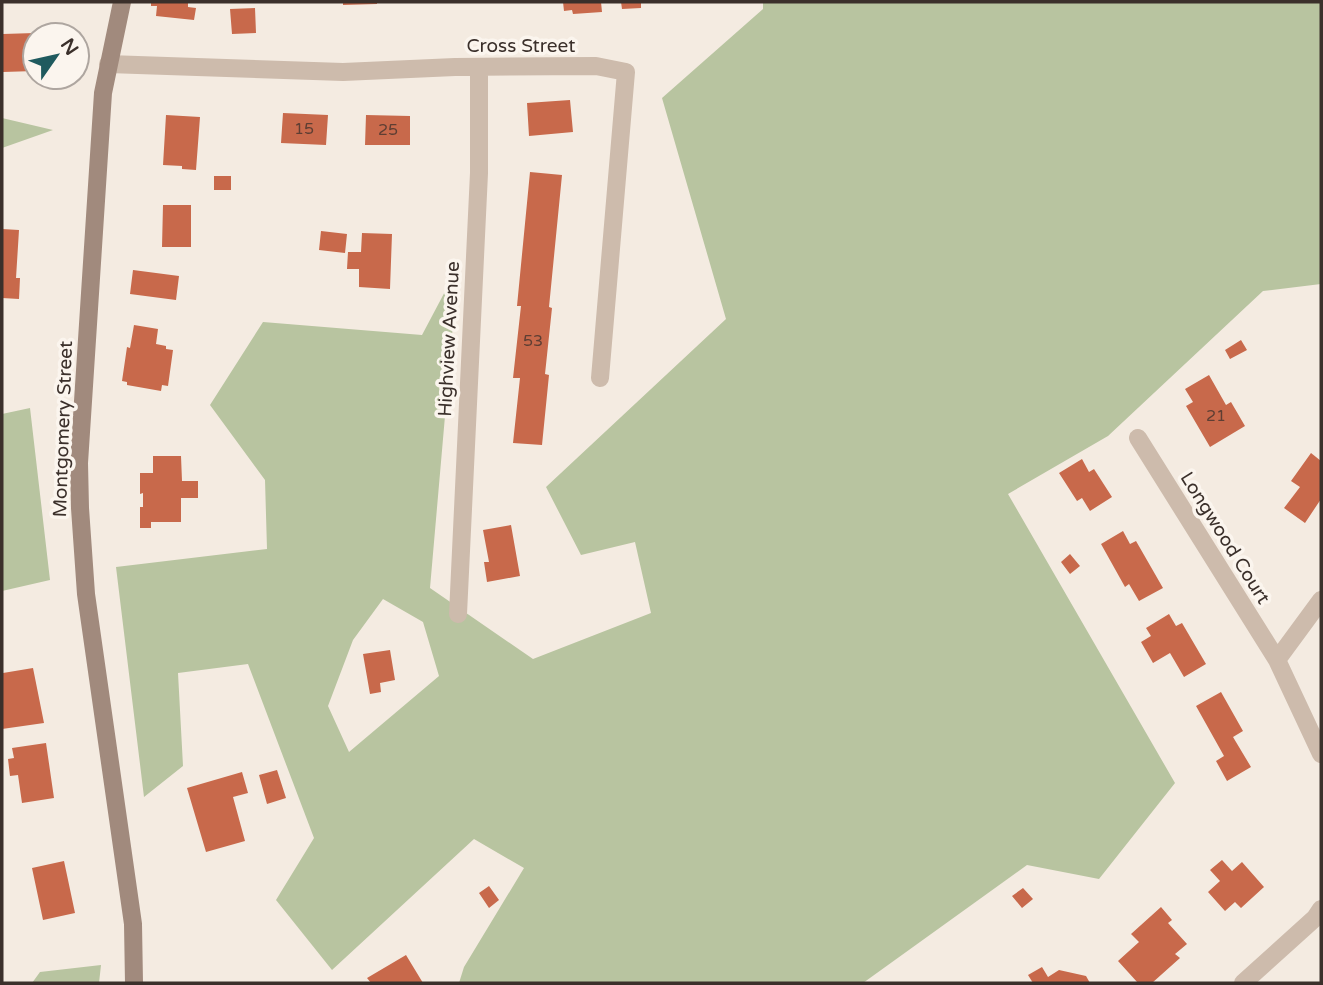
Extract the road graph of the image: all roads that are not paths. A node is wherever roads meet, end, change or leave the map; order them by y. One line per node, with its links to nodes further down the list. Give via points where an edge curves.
1 (122, 2): 2 (main road, Montgomery Street)
2 (108, 64): 3 (street, Cross Street, via 343,72); 11 (main road, Montgomery Street, via 79,463 80,508 86,594 133,924)
3 (479, 67): 4 (street, Cross Street, via 596,66 626,72); 7 (street, Highview Avenue, via 479,173)
4 (600, 378)
5 (1138, 438): 8 (street, Longwood Court)
6 (1321, 600): 8 (street)
7 (458, 614)
8 (1276, 660): 9 (street, Longwood Court)
9 (1321, 754)
10 (1321, 909): 12 (street)
11 (134, 983)
12 (1243, 983)

